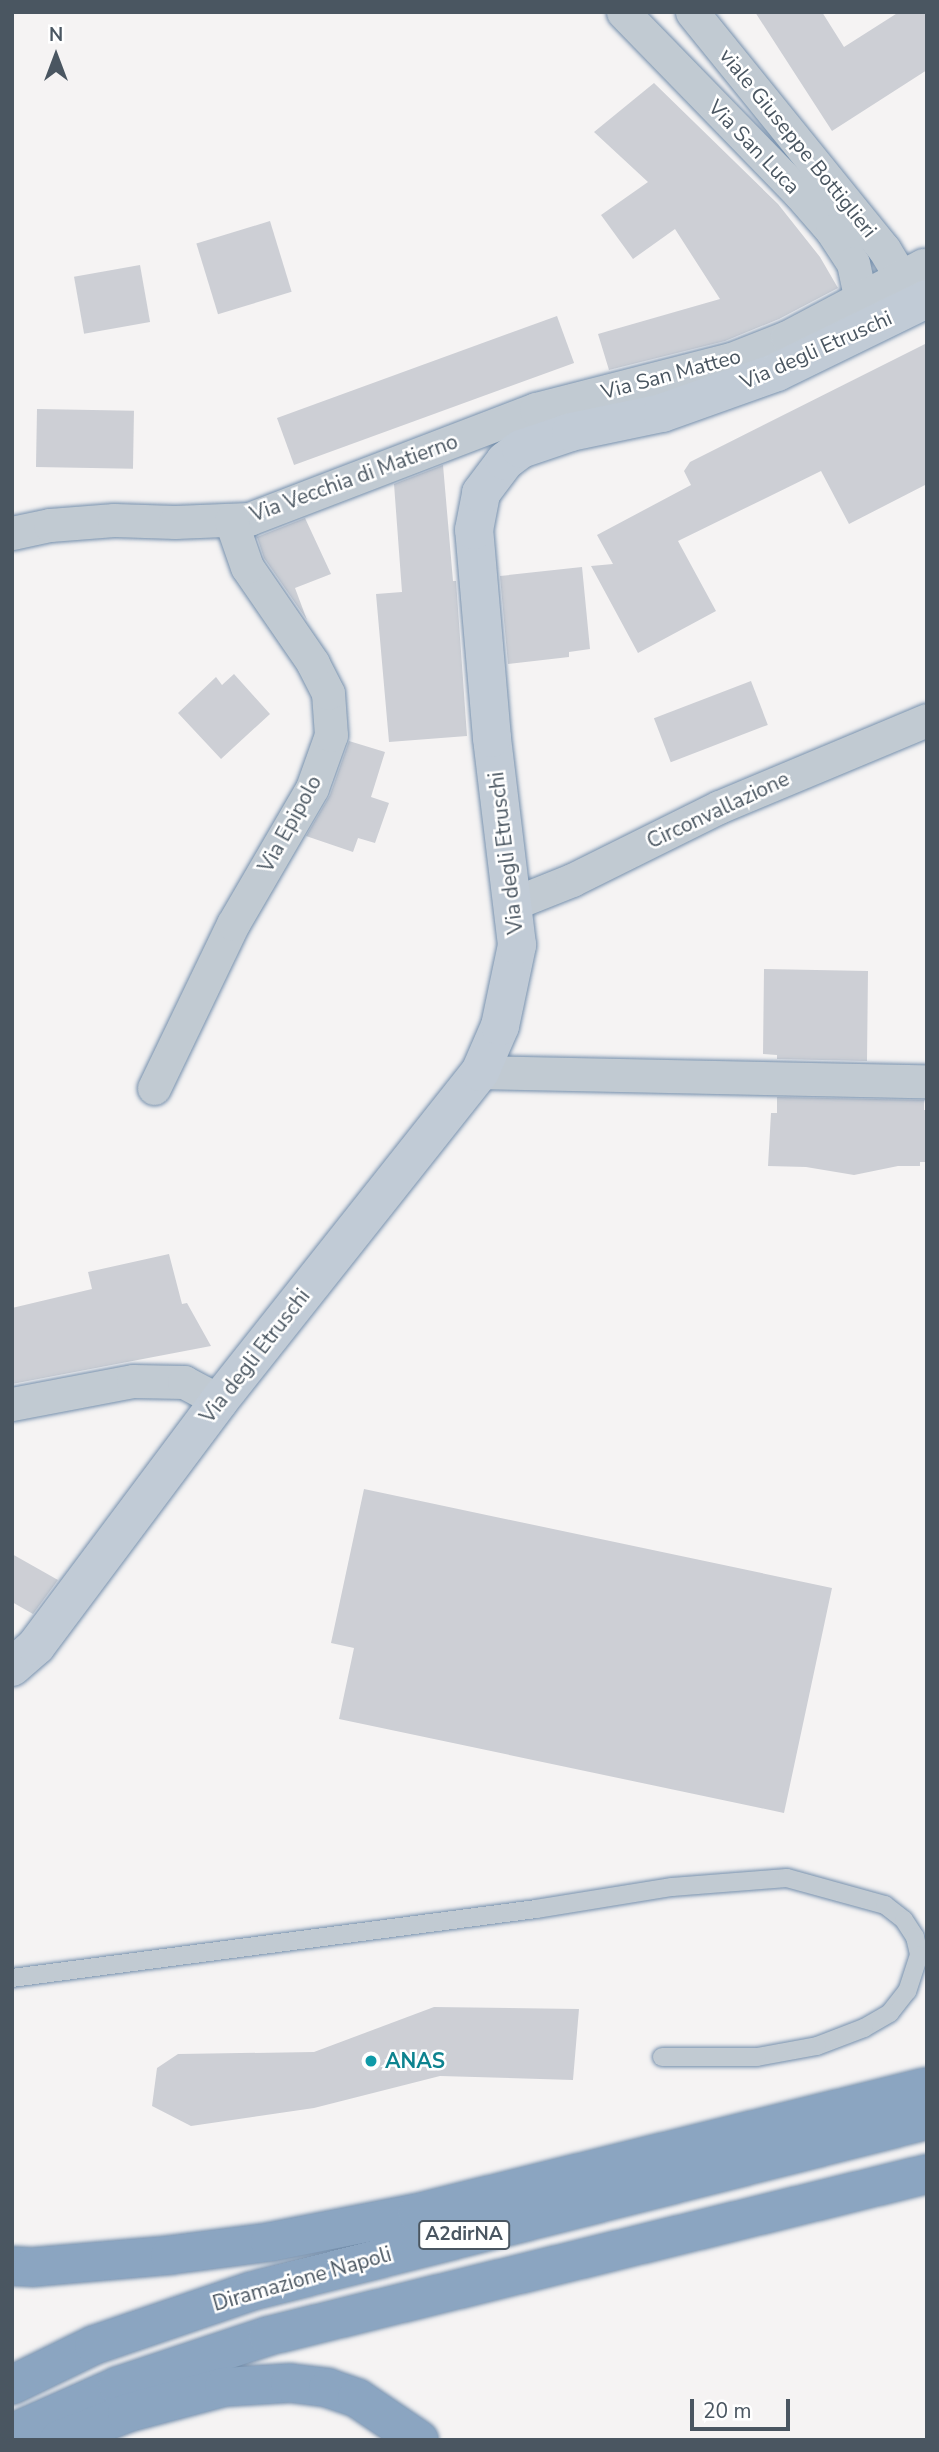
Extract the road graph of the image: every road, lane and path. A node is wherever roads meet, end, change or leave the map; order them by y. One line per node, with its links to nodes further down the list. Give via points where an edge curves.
1 (623, 12): 4 (street, Via San Luca, via 832,231 853,262)
2 (692, 12): 3 (street, viale Giuseppe Bottiglieri, via 884,249)
3 (917, 280): 4 (street, Via San Matteo); 6 (main road, Via degli Etruschi, via 777,372 662,413 572,432 521,449)
4 (860, 297): 5 (street, Via San Matteo, via 787,337 731,359 536,409)
5 (486, 427): 6 (street); 7 (street, Via Vecchia di Matierno, via 250,519)
6 (505, 461): 10 (main road, Via degli Etruschi, via 481,493 474,530)
7 (231, 521): 8 (street, Via Vecchia di Matierno, via 101,520); 14 (street, Via Epipolo, via 247,568 313,663 328,693 331,735 312,788 233,923)
8 (12, 533)
9 (927, 720): 10 (street, Circonvallazione, via 719,807 572,880)
10 (512, 904): 12 (main road, Via degli Etruschi, via 517,945 512,981)
11 (927, 1060): 12 (street)
12 (484, 1065): 13 (street); 15 (main road, Via degli Etruschi)
13 (927, 1081)
14 (154, 1088)
15 (219, 1401): 16 (street, via 184,1382 133,1381); 17 (main road, Via degli Etruschi, via 36,1646)
16 (12, 1405)
17 (12, 1667)
18 (12, 1978): 19 (lane, via 672,1887 787,1878 885,1905 904,1920 915,1937 919,1955 907,1991 890,2013 864,2028 817,2046 757,2057)
19 (662, 2057)
20 (927, 2087): 23 (highway, via 363,2224 170,2255)
21 (927, 2120): 24 (highway, Diramazione Napoli / A2dirNA, via 252,2291 94,2345)
22 (927, 2174): 25 (highway, A2dirNA, via 268,2336 118,2386)
23 (12, 2266)
24 (12, 2385)
25 (12, 2433)
26 (60, 2440): 27 (highway, via 127,2413 224,2387 290,2384 328,2388 356,2398)
27 (419, 2440)

